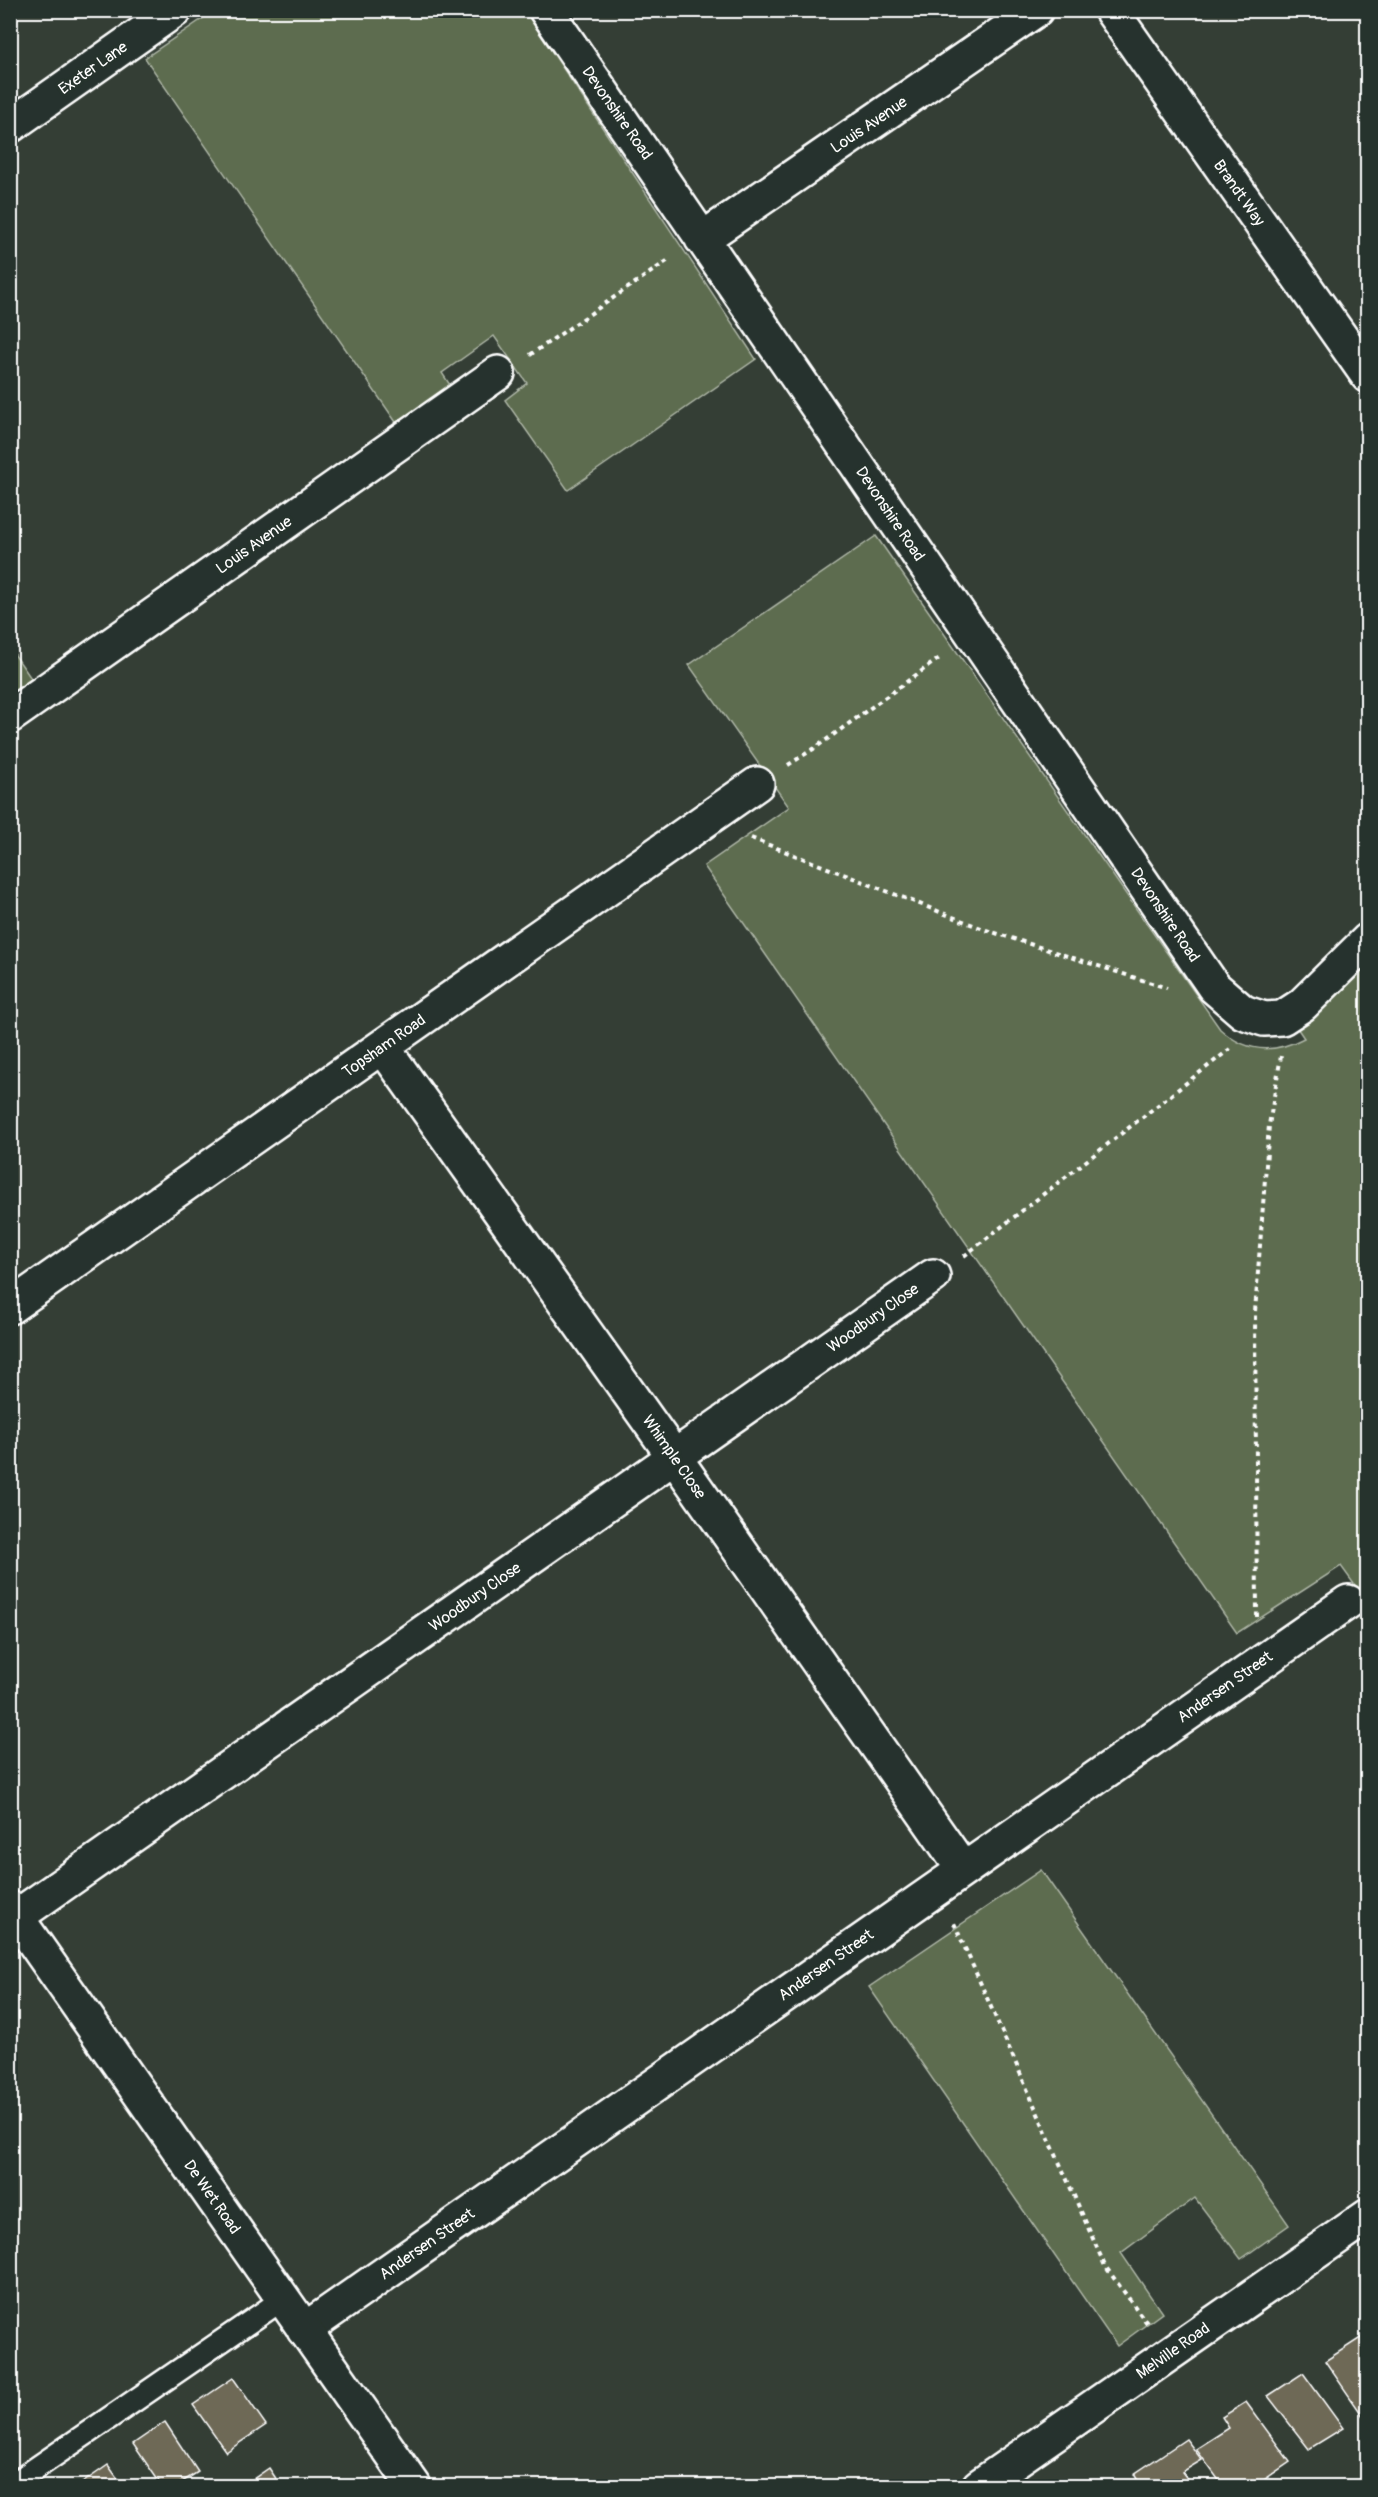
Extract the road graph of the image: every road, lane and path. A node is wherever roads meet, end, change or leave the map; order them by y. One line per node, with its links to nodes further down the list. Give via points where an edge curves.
1 (175, 10): 5 (street, Exeter Lane)
2 (546, 10): 6 (street, Devonshire Road)
3 (1036, 10): 6 (street, Louis Avenue)
4 (1111, 10): 8 (street, Brandt Way)
5 (10, 126)
6 (702, 239): 7 (path, via 544,347); 9 (street, Devonshire Road)
7 (498, 373): 10 (street, Louis Avenue)
8 (1368, 376)
9 (971, 632): 11 (path, via 925,670); 14 (street, Devonshire Road)
10 (10, 716)
11 (757, 784): 12 (street, Topsham Road)
12 (717, 812): 14 (path, via 750,838 986,930 1174,991); 16 (street, Topsham Road)
13 (1368, 940): 15 (street, via 1302,1005)
14 (1214, 987): 15 (street, Devonshire Road)
15 (1263, 1016): 17 (path, via 1227,1051 973,1251); 21 (path, via 1281,1068 1269,1125 1255,1312 1257,1621)
16 (383, 1047): 18 (street, Topsham Road); 19 (street, Whimple Close)
17 (933, 1276): 19 (street, Woodbury Close)
18 (10, 1307)
19 (675, 1458): 22 (street, Whimple Close); 24 (street, Woodbury Close)
20 (1348, 1602): 21 (street, Andersen Street)
21 (1267, 1658): 22 (street, Andersen Street)
22 (963, 1869): 23 (street, Andersen Street)
23 (932, 1890): 27 (street, Andersen Street); 28 (path, via 958,1930 1105,2266)
24 (13, 1912): 26 (street, De Wet Road)
25 (1368, 2216): 28 (street, Melville Road)
26 (283, 2299): 27 (street, De Wet Road); 29 (lane)
27 (304, 2330): 30 (street, De Wet Road)
28 (1170, 2352): 31 (street, Melville Road)
29 (10, 2486)
30 (414, 2487)
31 (979, 2487)

